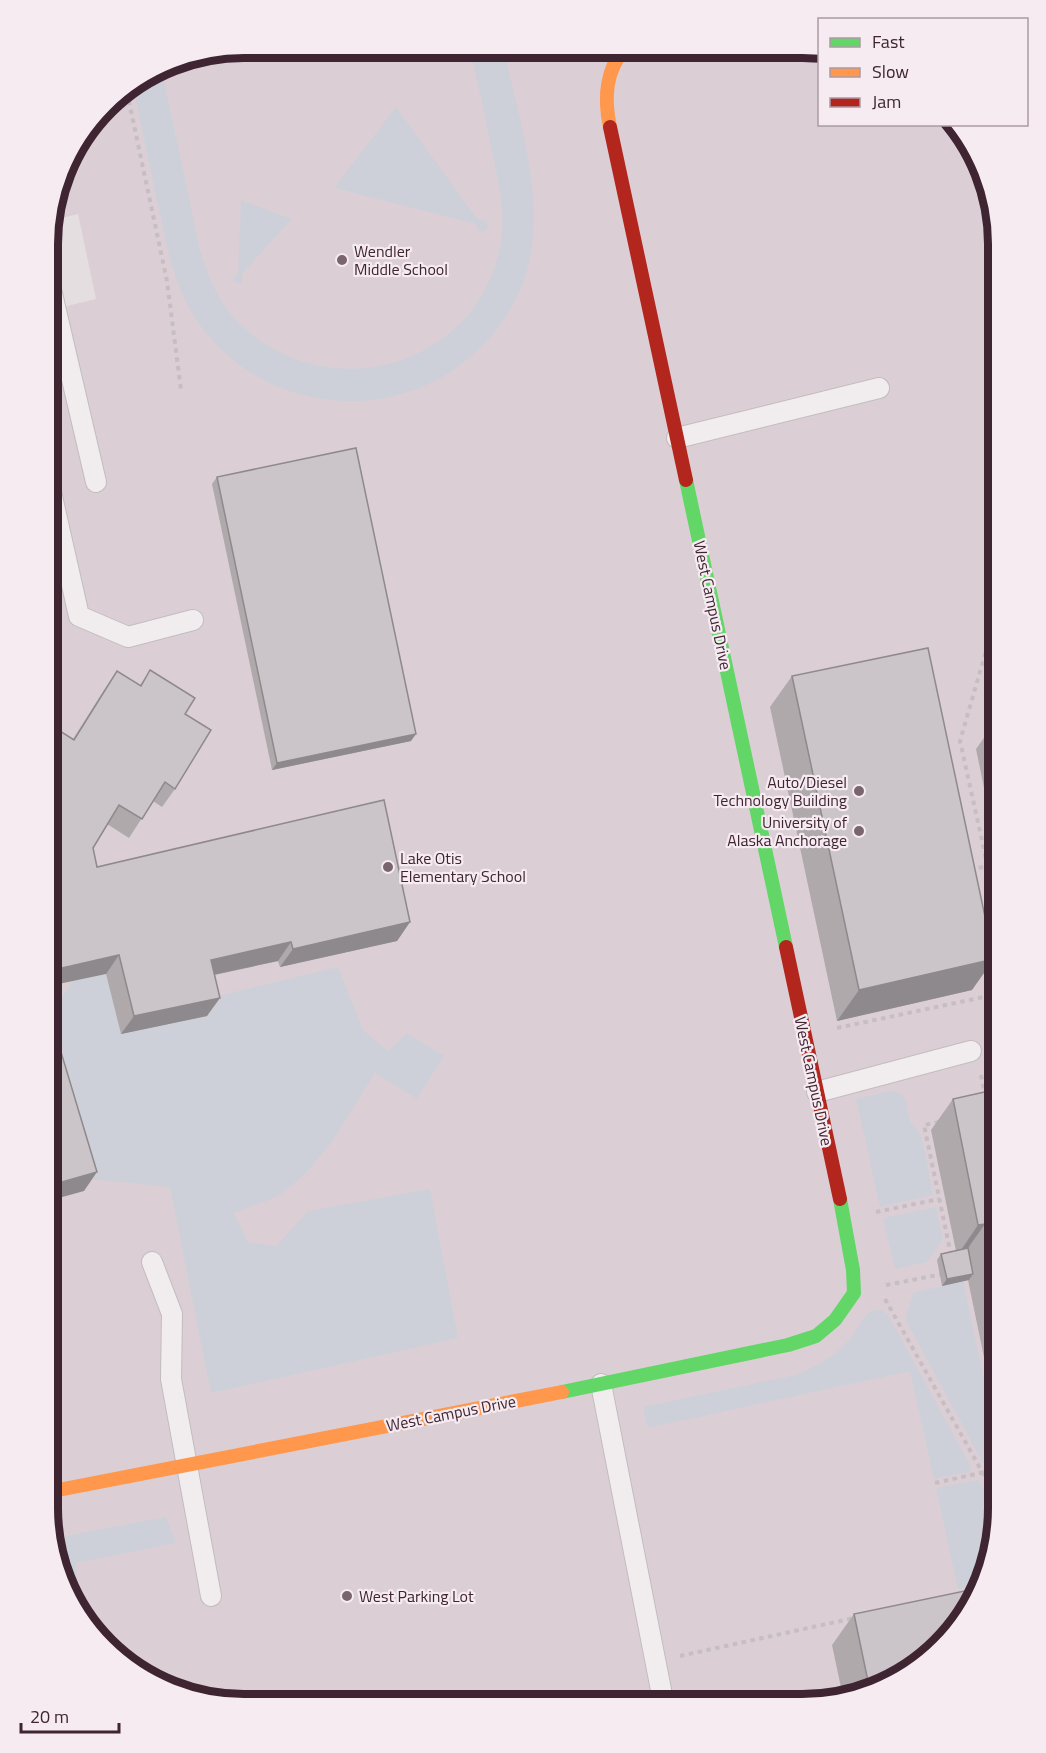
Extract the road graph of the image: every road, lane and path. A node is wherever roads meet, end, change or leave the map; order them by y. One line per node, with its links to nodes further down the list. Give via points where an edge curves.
1 (618, 58): 6 (street, West Campus Drive, via 609,71 606,91 609,121)
2 (129, 99): 5 (path, via 167,281)
3 (59, 324): 7 (lane)
4 (879, 388): 6 (lane)
5 (181, 390)
6 (677, 438): 17 (street, West Campus Drive)
7 (96, 482)
8 (59, 527): 9 (lane, via 79,616 128,637)
9 (193, 620)
10 (988, 645): 11 (path, via 960,741)
11 (987, 866): 12 (path)
12 (967, 870)
13 (987, 996): 14 (path)
14 (832, 1029)
15 (972, 1051): 17 (lane)
16 (987, 1072): 18 (path, via 980,1074)
17 (817, 1092): 27 (street, West Campus Drive, via 854,1270 854,1293 836,1320 816,1336 788,1345)
18 (987, 1102)
19 (946, 1120): 20 (path, via 924,1125)
20 (939, 1199): 21 (path); 23 (path)
21 (874, 1213)
22 (152, 1262): 28 (lane, via 172,1314 171,1379)
23 (952, 1262)
24 (944, 1274): 25 (path)
25 (878, 1287)
26 (884, 1297): 30 (path)
27 (601, 1384): 28 (street, West Campus Drive); 37 (lane)
28 (188, 1464): 33 (street, West Campus Drive); 34 (lane)
29 (987, 1471): 30 (path)
30 (982, 1472): 31 (path); 32 (path)
31 (987, 1481)
32 (935, 1483)
33 (59, 1490)
34 (211, 1596)
35 (858, 1617): 36 (path)
36 (672, 1658)
37 (662, 1694)

